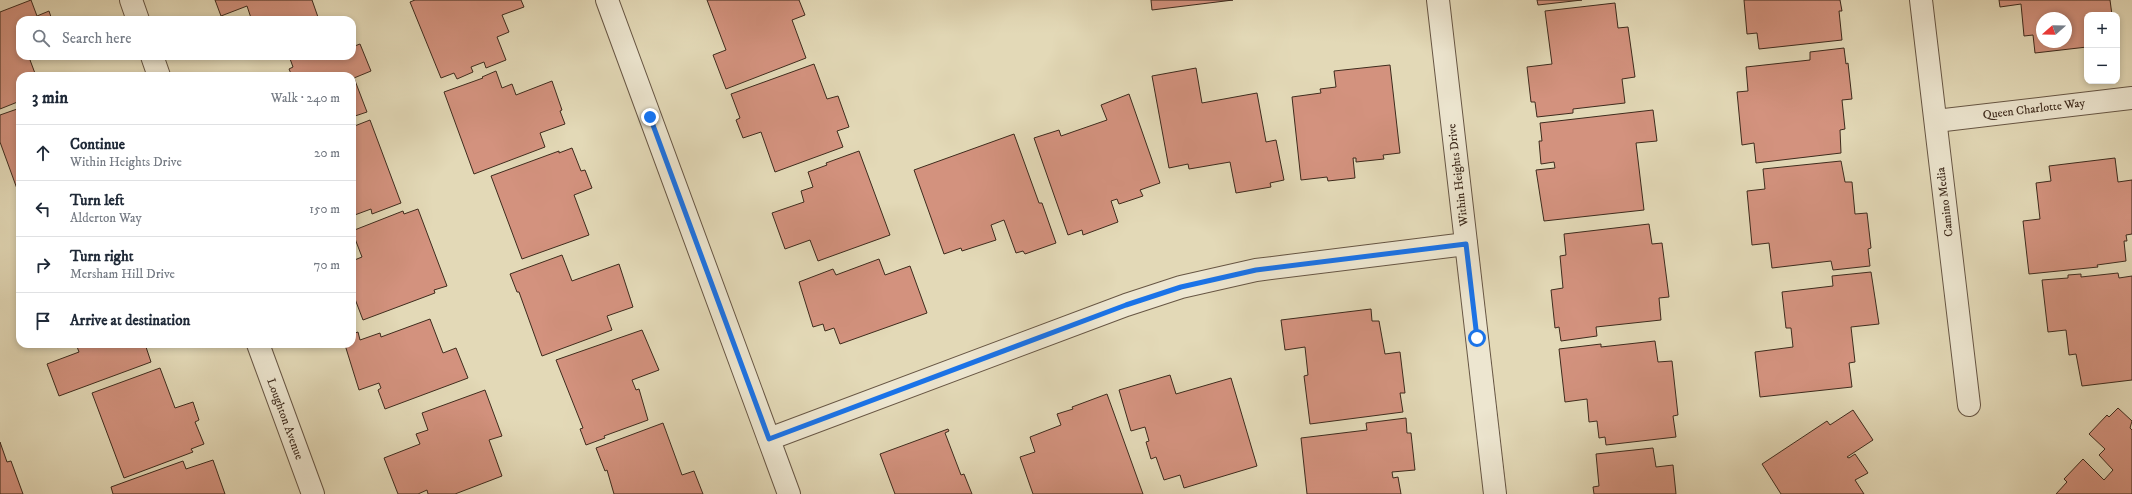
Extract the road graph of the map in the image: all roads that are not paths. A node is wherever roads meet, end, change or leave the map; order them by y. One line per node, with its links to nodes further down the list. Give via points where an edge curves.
1 (131, 0): 5 (street)
2 (607, 0): 13 (street)
3 (1438, 0): 10 (street, Within Heights Drive)
4 (1921, 0): 9 (street, Camino Media)
5 (137, 16)
6 (153, 60): 7 (street)
7 (158, 72)
8 (2132, 98): 9 (street, Queen Charlotte Way)
9 (1936, 121): 12 (street, Camino Media)
10 (1466, 244): 13 (street, via 1256,270 1181,287 1126,305); 16 (street, Within Heights Drive)
11 (259, 348): 14 (street, Loughton Avenue)
12 (1969, 405)
13 (769, 439): 15 (street)
14 (313, 494)
15 (789, 494)
16 (1495, 494)

